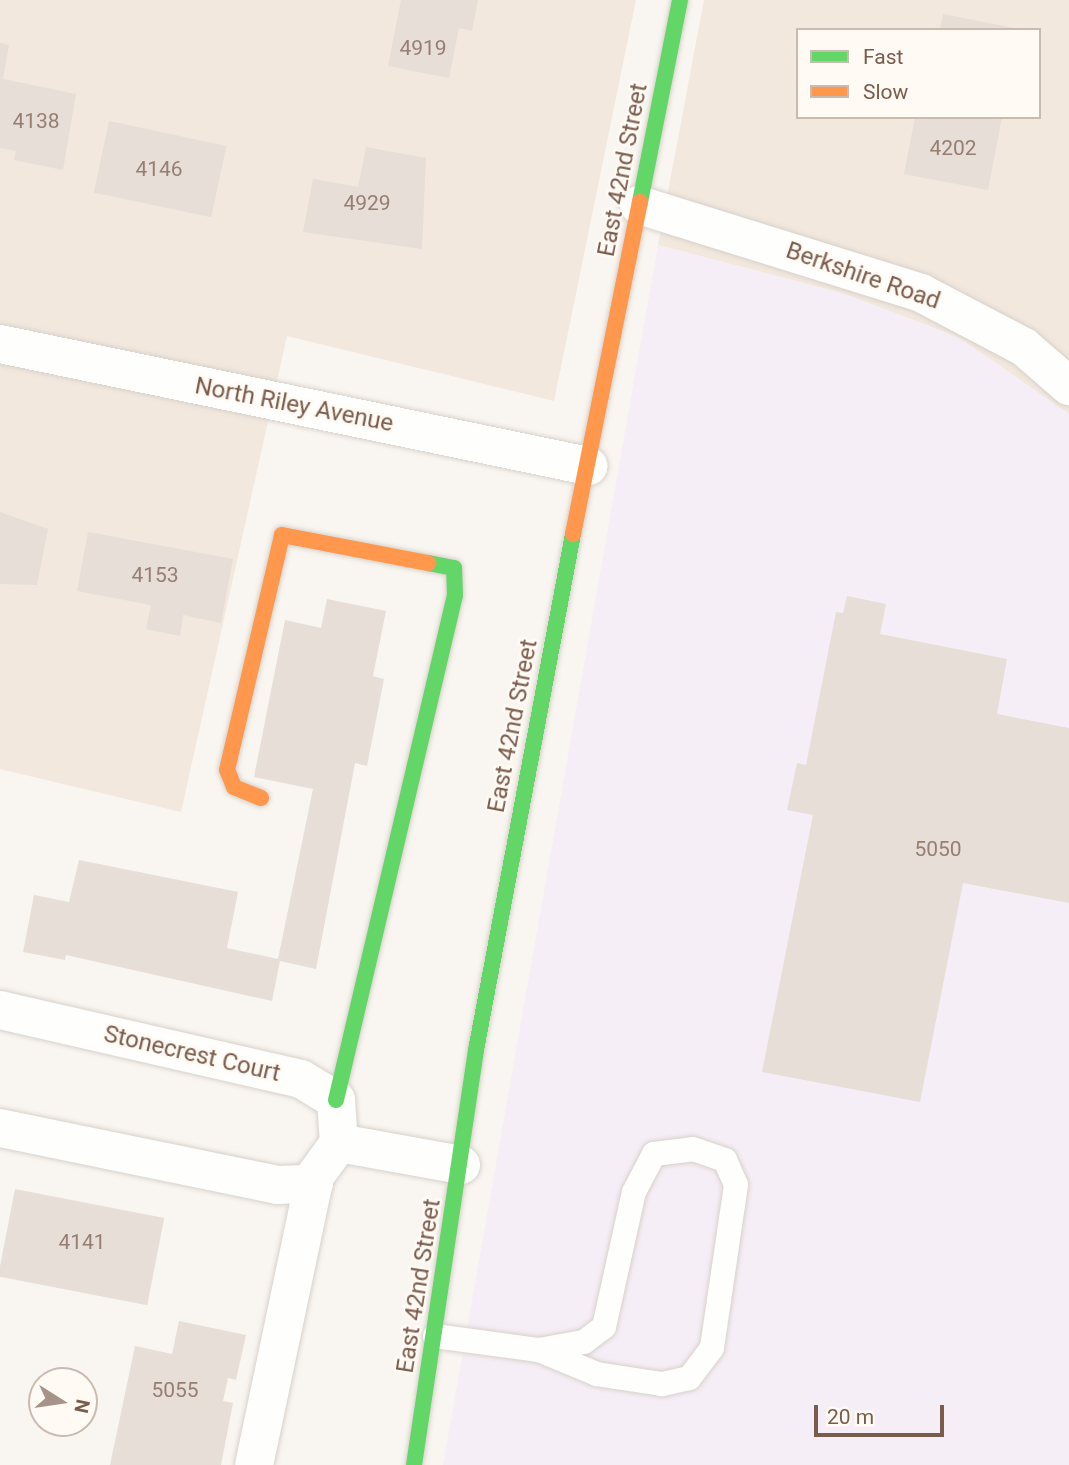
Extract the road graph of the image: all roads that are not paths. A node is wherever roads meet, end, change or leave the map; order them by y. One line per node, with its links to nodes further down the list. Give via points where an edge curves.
1 (680, 0): 2 (street, East 42nd Street)
2 (639, 205): 4 (street, Berkshire Road, via 922,293 1024,347); 5 (street, East 42nd Street)
3 (0, 344): 5 (street, North Riley Avenue)
4 (1069, 386)
5 (588, 466): 11 (street, East 42nd Street, via 523,785)
6 (261, 798): 8 (street, via 234,787 227,770 282,535 454,568 455,595)
7 (0, 1010): 8 (street, Stonecrest Court, via 301,1079)
8 (336, 1100): 10 (street)
9 (0, 1128): 12 (street, via 277,1185)
10 (339, 1143): 11 (street); 12 (street)
11 (461, 1165): 13 (street, East 42nd Street)
12 (314, 1184): 15 (street)
13 (435, 1336): 14 (lane); 16 (street, East 42nd Street)
14 (539, 1350): 14 (lane, via 597,1374 662,1384 689,1378 712,1348 736,1185 725,1160 693,1149 654,1154 634,1192 604,1327 583,1342)
15 (254, 1465)
16 (414, 1465)

